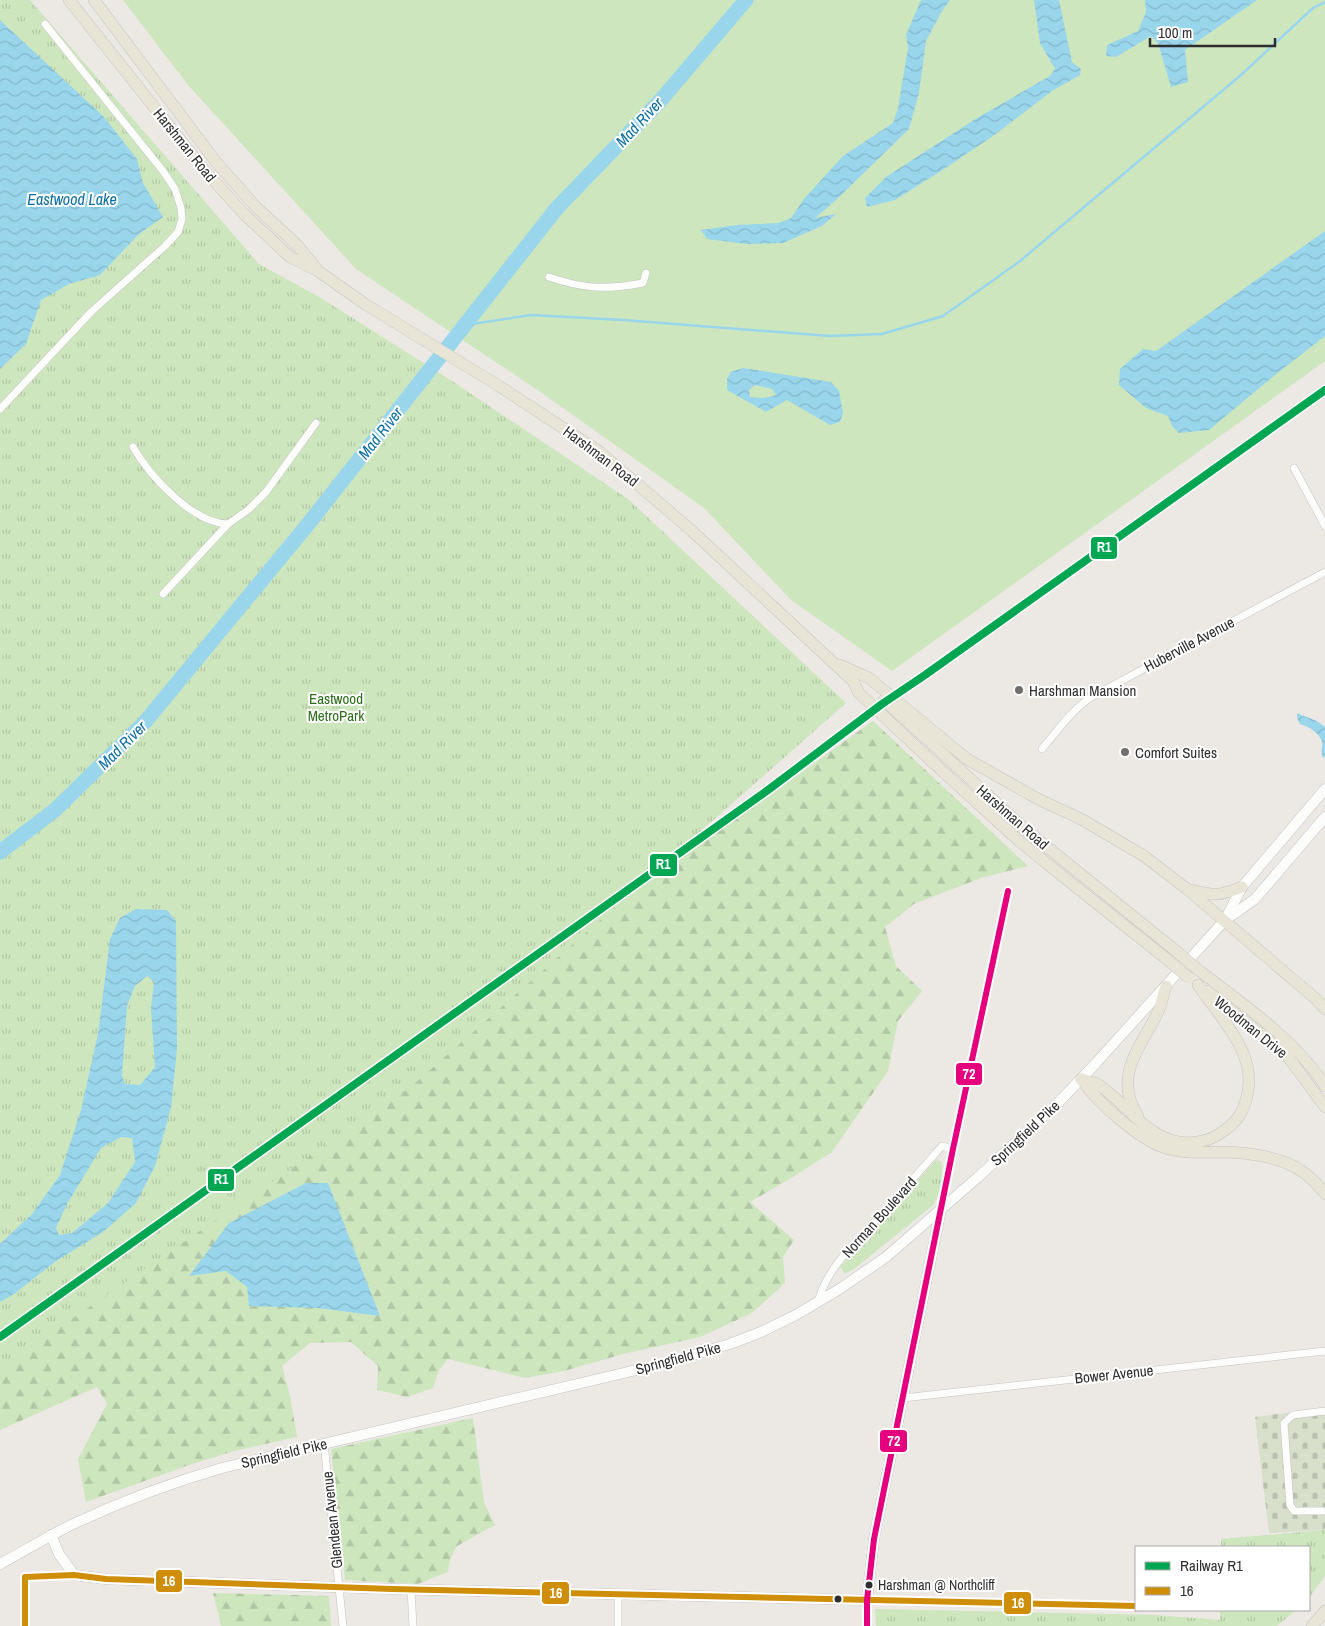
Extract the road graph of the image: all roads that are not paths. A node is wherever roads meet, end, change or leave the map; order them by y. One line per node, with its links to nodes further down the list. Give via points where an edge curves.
1 (69, 0): 4 (main road, Harshman Road, via 205,171 245,215 290,257)
2 (94, 0): 4 (main road, Harshman Road, via 216,162 297,245)
3 (45, 24): 7 (street, via 163,171 175,189 182,220 178,232 165,246 90,312)
4 (318, 272): 15 (main road, Harshman Road, via 600,452 692,531)
5 (646, 273): 6 (street, via 643,283 604,288 579,286)
6 (549, 277)
7 (0, 409)
8 (316, 423): 11 (street, via 266,492)
9 (133, 447): 11 (street, via 166,489 180,501 199,516)
10 (1294, 468): 12 (street)
11 (228, 524): 14 (street)
12 (1325, 526)
13 (1325, 572): 18 (street, Huberville Avenue, via 1093,696 1073,712)
14 (162, 594)
15 (831, 661): 16 (main road, Harshman Road); 17 (main road, via 870,678)
16 (853, 681): 17 (main road, Harshman Road, via 868,686); 25 (main road, Harshman Road, via 859,693 1018,840)
17 (911, 718): 22 (main road, via 967,759 1144,856); 25 (main road, Harshman Road, via 1026,830)
18 (1042, 749)
19 (1325, 789): 21 (main road, Springfield Pike)
20 (1325, 817): 24 (main road, Springfield Pike, via 1255,899)
21 (1242, 886): 22 (main road, via 1217,895); 24 (main road, Springfield Pike)
22 (1187, 889): 24 (main road)
23 (1008, 891): 33 (street)
24 (1224, 921): 27 (main road, Springfield Pike); 28 (main road)
25 (1172, 956): 26 (main road, bridge)
26 (1195, 977): 30 (main road, Woodman Drive, via 1269,1026 1301,1056); 31 (main road, Woodman Drive, via 1286,1054); 32 (main road, via 1241,1049 1249,1076 1246,1104 1230,1127 1202,1141 1172,1141)
27 (1166, 986): 29 (main road, Springfield Pike); 32 (main road, via 1158,1014 1133,1058 1128,1079 1131,1102)
28 (1325, 1009)
29 (1081, 1079): 32 (main road, via 1098,1084); 34 (main road, via 1090,1093 1147,1141 1179,1151 1230,1152 1270,1158 1303,1172); 35 (main road, Springfield Pike, via 1058,1104)
30 (1325, 1086)
31 (1325, 1107)
32 (1148, 1127)
33 (953, 1149): 35 (street); 36 (street, Norman Boulevard, via 942,1146 846,1253 821,1288)
34 (1325, 1194)
35 (941, 1209): 36 (main road, Springfield Pike, via 886,1257); 38 (main road)
36 (818, 1302): 40 (main road, Springfield Pike, via 761,1332 698,1354)
37 (1325, 1351): 38 (street, Bower Avenue)
38 (903, 1398): 48 (main road, via 874,1539)
39 (1325, 1411): 41 (street, via 1293,1415 1284,1423 1290,1505 1294,1511)
40 (324, 1443): 42 (main road, Springfield Pike, via 186,1478 103,1510); 45 (street, Glendean Avenue)
41 (1325, 1511)
42 (51, 1535): 43 (main road, Springfield Pike); 44 (main road, via 59,1554)
43 (0, 1564)
44 (74, 1575): 45 (main road, via 106,1579); 51 (street, via 25,1577)
45 (339, 1587): 46 (main road); 52 (street, Glendean Avenue)
46 (411, 1589): 47 (main road); 53 (street)
47 (618, 1594): 48 (main road); 54 (street)
48 (867, 1600): 49 (street); 55 (street)
49 (1135, 1606)
50 (1325, 1611): 56 (main road)
51 (25, 1626)
52 (343, 1626)
53 (413, 1626)
54 (618, 1626)
55 (867, 1626)
56 (1312, 1626)

